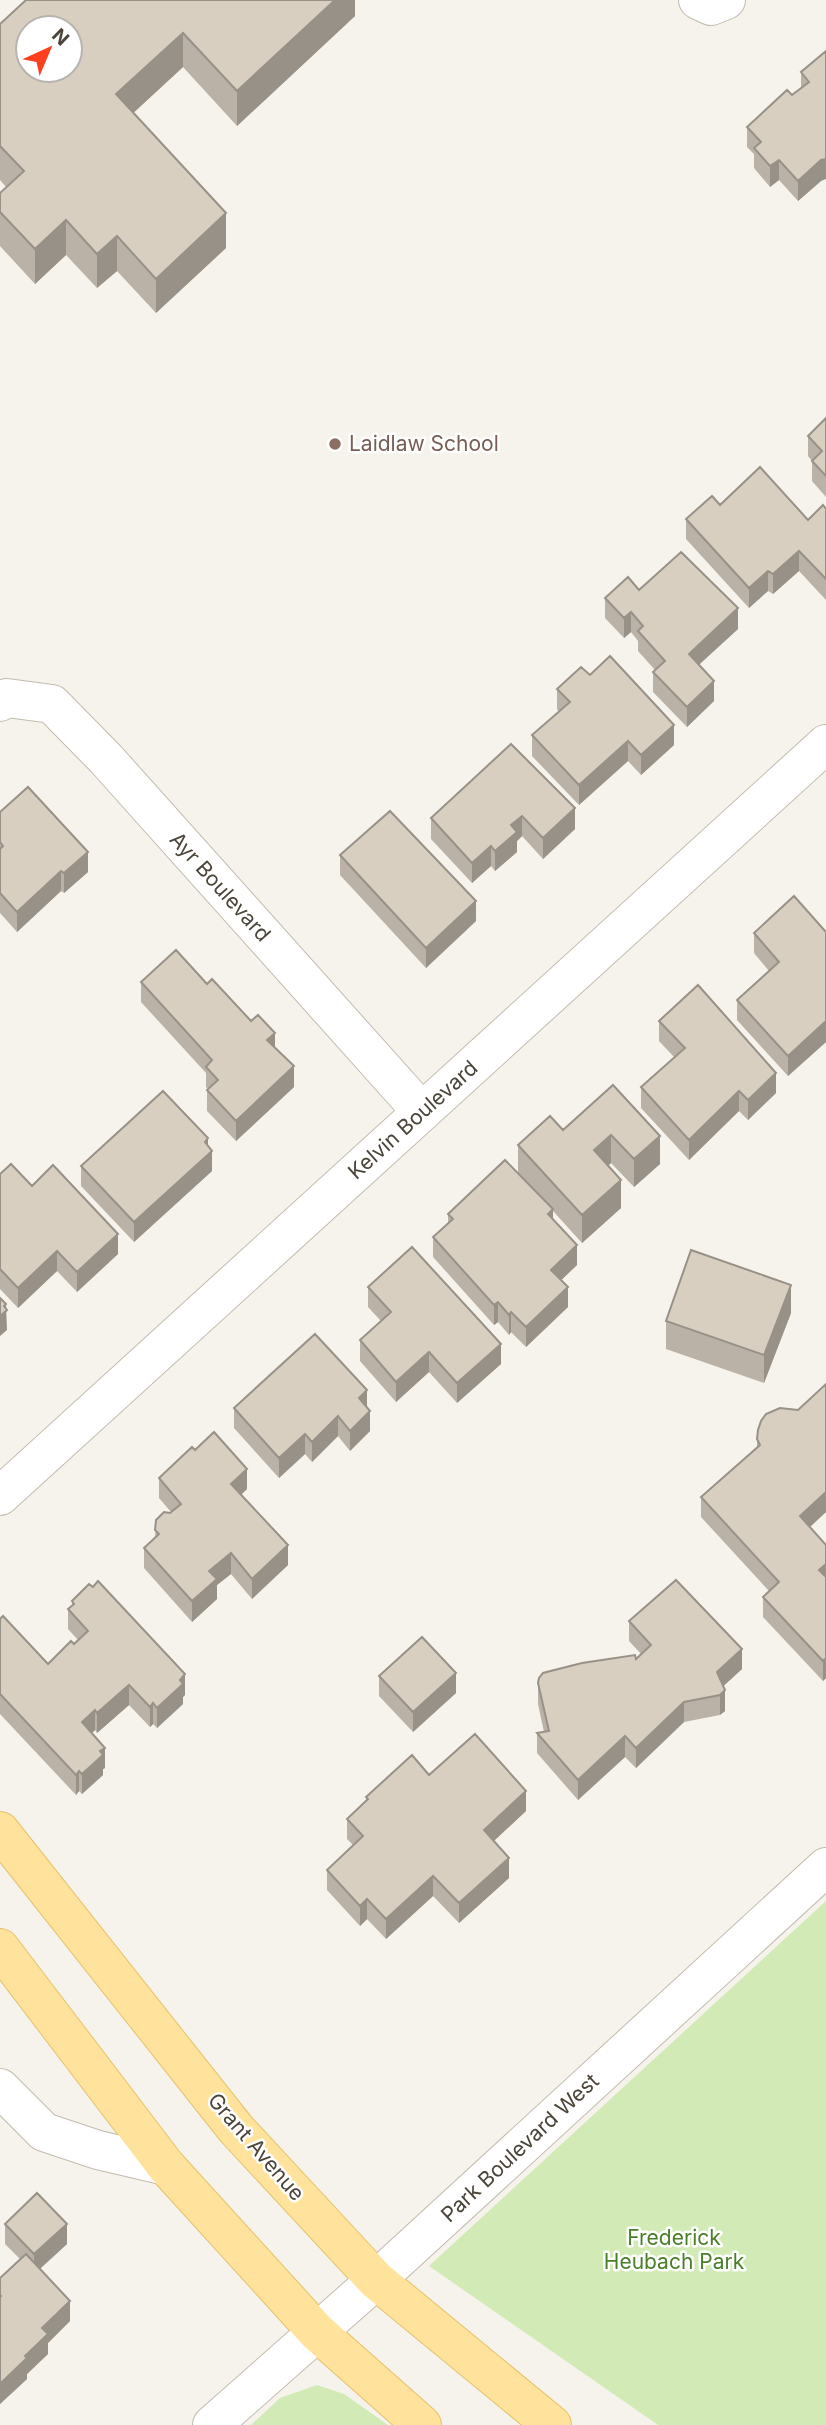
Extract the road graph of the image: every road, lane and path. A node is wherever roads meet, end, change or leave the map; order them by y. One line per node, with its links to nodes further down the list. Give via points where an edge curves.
1 (698, 0): 2 (street, via 711,6)
2 (726, 0)
3 (0, 702): 5 (street, Ayr Boulevard, via 7,698 52,704)
4 (826, 744): 5 (street, Kelvin Boulevard)
5 (422, 1112): 6 (street, Kelvin Boulevard)
6 (0, 1496)
7 (0, 1831): 12 (main road, Grant Avenue, via 236,2129)
8 (826, 1867): 12 (street, Park Boulevard West)
9 (0, 1948): 11 (main road)
10 (0, 2088): 11 (street, via 44,2132)
11 (166, 2166): 13 (main road)
12 (376, 2280): 13 (street, Park Boulevard West); 16 (main road, Grant Avenue)
13 (317, 2332): 14 (street, Park Boulevard West); 15 (main road)
14 (212, 2425)
15 (422, 2425)
16 (552, 2425)

